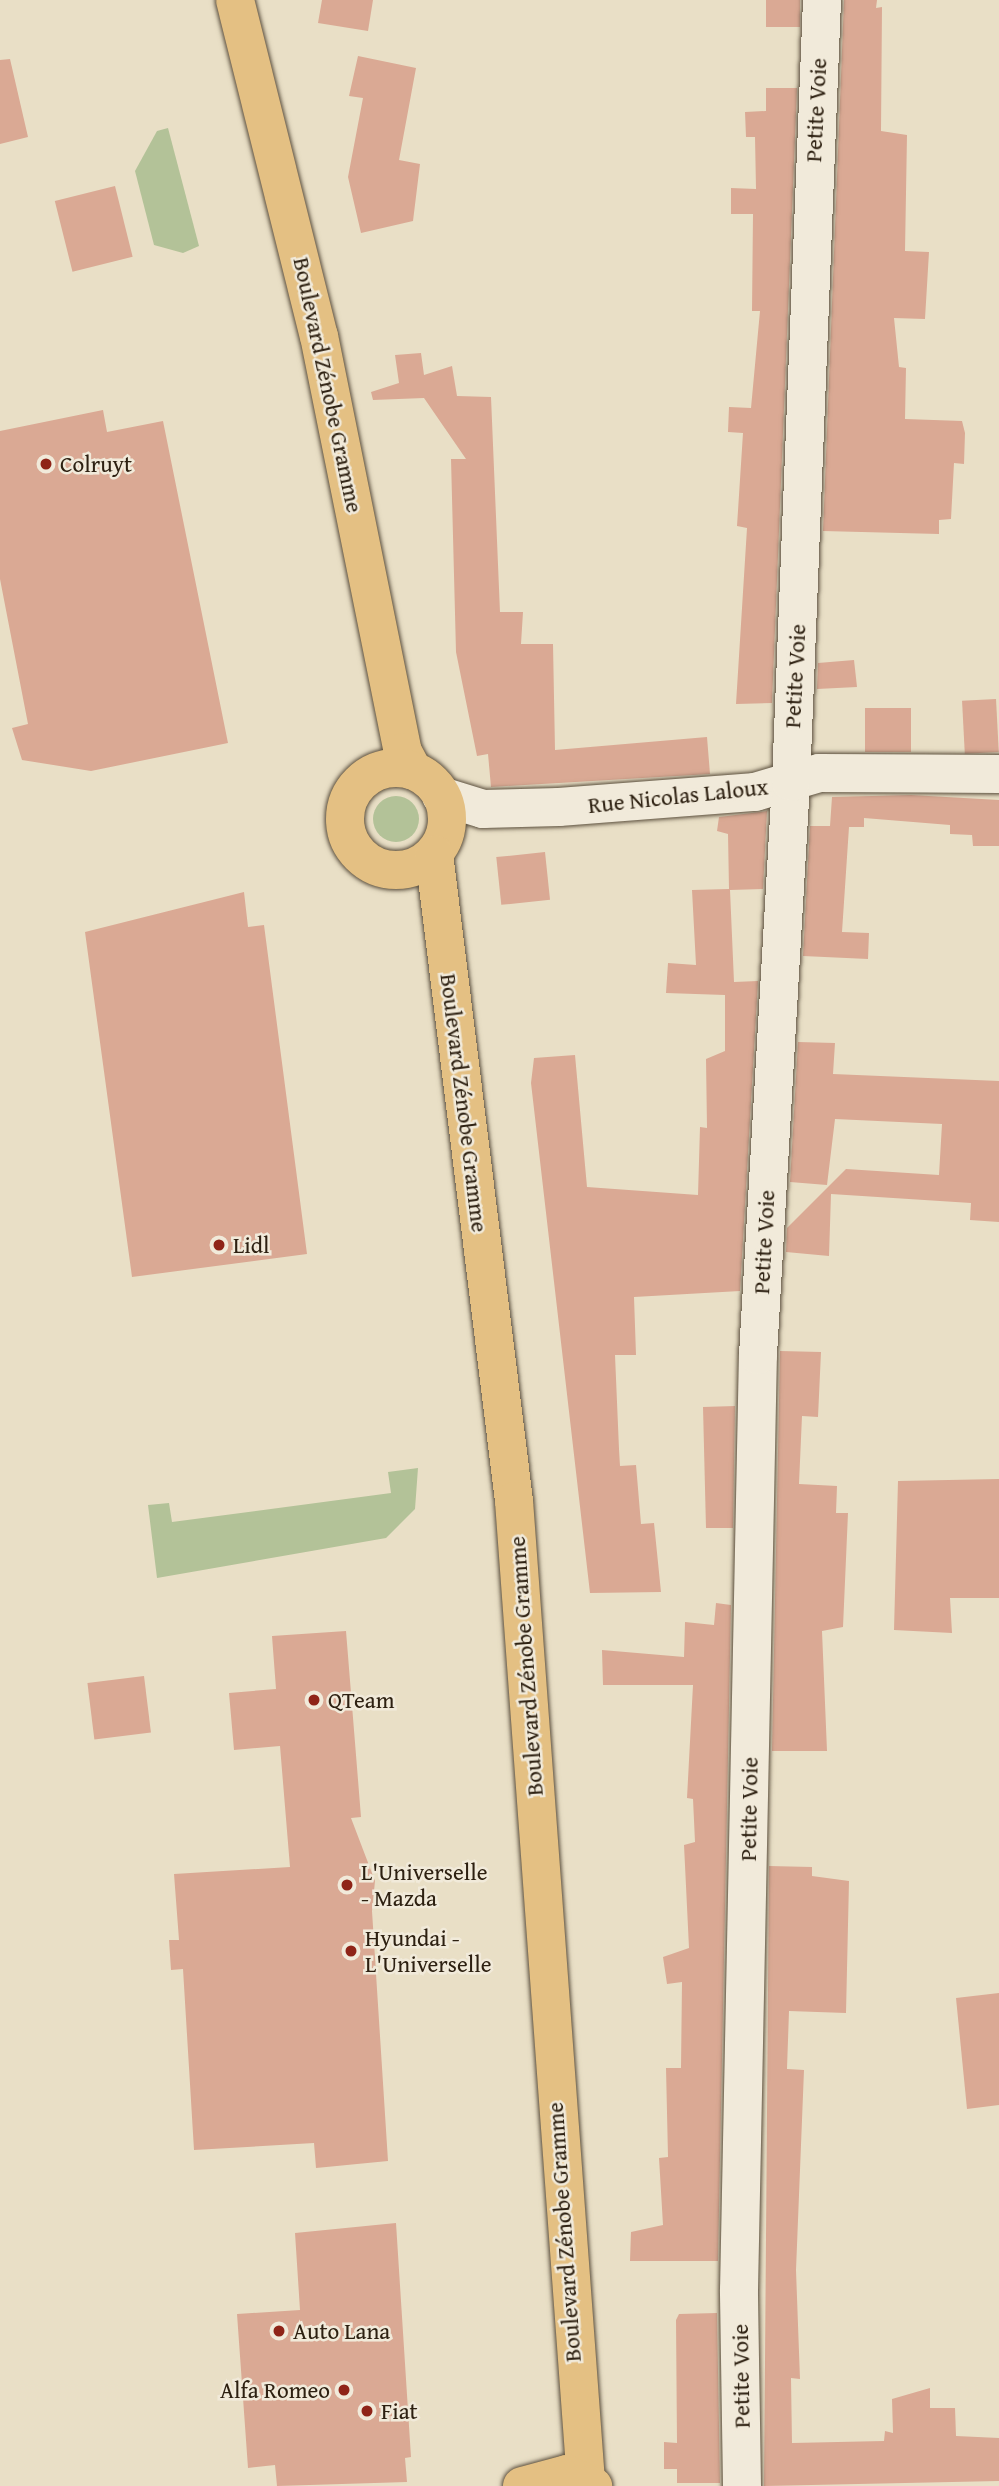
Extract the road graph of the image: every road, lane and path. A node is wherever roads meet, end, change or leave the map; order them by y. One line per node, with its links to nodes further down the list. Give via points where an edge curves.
1 (235, 0): 3 (main road, Boulevard Zénobe Gramme, via 319,335 402,752)
2 (822, 0): 5 (street, Petite Voie)
3 (412, 771): 6 (main road, Boulevard Zénobe Gramme); 7 (main road, via 385,769 359,783 347,801 346,835 372,865 392,871 410,869)
4 (999, 774): 5 (street, Rue Nicolas Laloux, via 819,773)
5 (791, 782): 6 (street, Rue Nicolas Laloux, via 755,792 559,807 483,809); 10 (street, Petite Voie, via 758,1355 740,2276)
6 (442, 796): 7 (main road, Boulevard Zénobe Gramme, via 446,831)
7 (434, 854): 8 (main road, Boulevard Zénobe Gramme, via 514,1501)
8 (589, 2484): 9 (main road, Boulevard Zénobe Gramme, via 546,2475)
9 (522, 2486)
10 (742, 2486)

